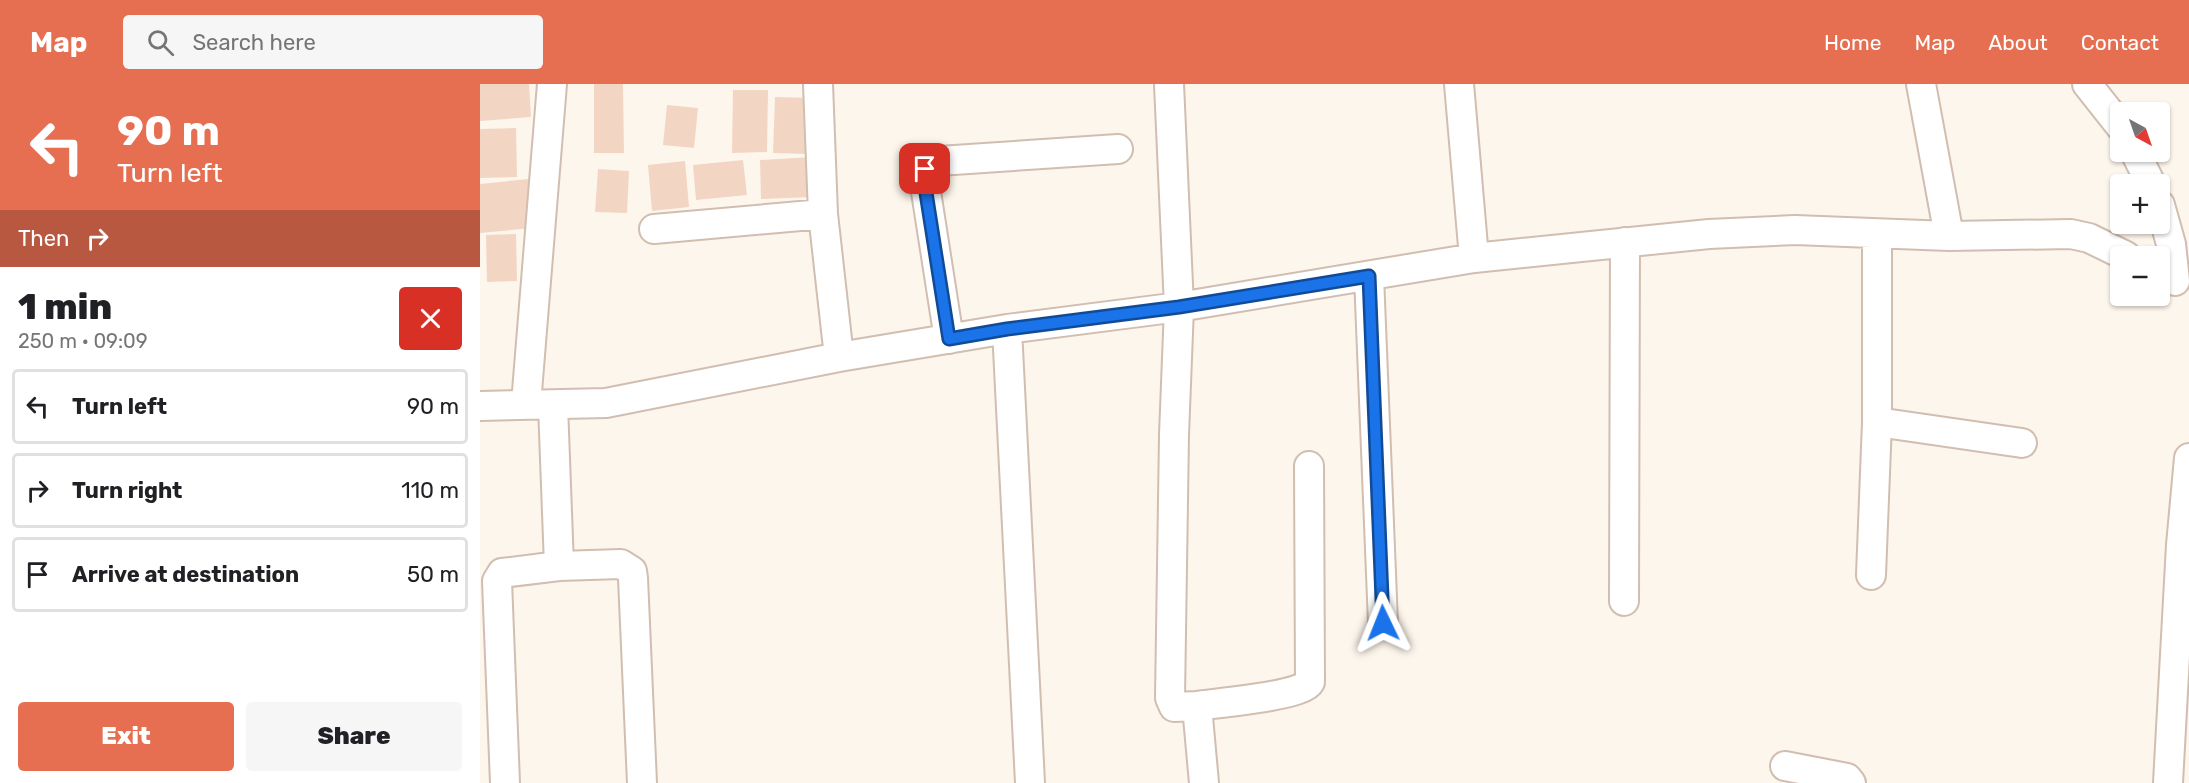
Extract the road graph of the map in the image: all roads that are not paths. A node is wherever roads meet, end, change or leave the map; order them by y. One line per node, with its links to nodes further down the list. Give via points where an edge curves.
1 (552, 84): 23 (street)
2 (818, 84): 9 (street)
3 (1169, 84): 19 (street)
4 (1460, 84): 16 (street)
5 (1921, 84): 13 (street)
6 (2087, 84): 7 (street)
7 (2110, 113)
8 (1118, 149): 21 (street, via 928,164 924,180)
9 (823, 214): 10 (street); 22 (street)
10 (654, 229)
11 (1877, 234): 13 (street); 14 (street, via 1795,230); 25 (street)
12 (2168, 234): 18 (street)
13 (1949, 236): 15 (street, via 2071,234)
14 (1625, 242): 16 (street); 31 (street)
15 (2110, 248)
16 (1474, 258): 17 (street)
17 (1369, 276): 19 (street); 32 (street)
18 (2175, 280)
19 (1179, 307): 20 (street); 33 (street, via 1170,698 1174,706)
20 (1007, 329): 21 (street); 37 (street)
21 (949, 339): 22 (street)
22 (839, 357): 23 (street, via 606,403)
23 (540, 404): 24 (street); 29 (street)
24 (480, 406)
25 (1877, 422): 26 (street); 30 (street)
26 (2022, 443)
27 (2189, 458): 40 (street)
28 (1309, 466): 33 (street, via 1310,682 1305,689 1287,693)
29 (559, 566): 35 (street, via 502,573 497,581); 36 (street, via 621,564 632,571)
30 (1871, 575)
31 (1624, 601)
32 (1383, 623)
33 (1197, 706): 38 (street)
34 (1785, 766): 39 (street, via 1846,778)
35 (505, 783)
36 (642, 783)
37 (1030, 783)
38 (1204, 783)
39 (1851, 783)
40 (2168, 783)

